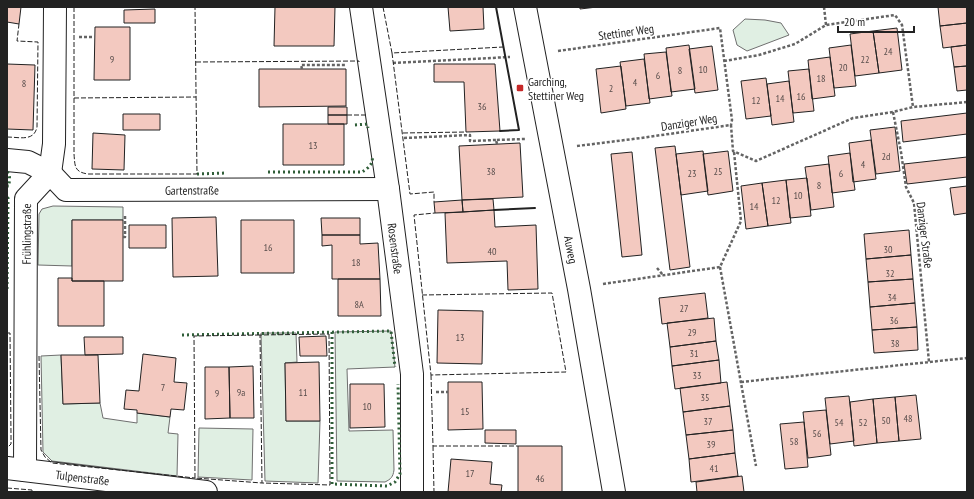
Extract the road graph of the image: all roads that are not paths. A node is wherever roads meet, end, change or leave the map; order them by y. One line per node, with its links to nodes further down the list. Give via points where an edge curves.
1 (55, 7): 5 (street, via 54,144)
2 (361, 7): 6 (street, Rosenstraße)
3 (525, 7): 10 (street, Auweg, via 579,288)
4 (7, 160): 5 (street, Gartenstraße, via 28,162)
5 (50, 173): 6 (street, Gartenstraße, via 66,190); 7 (street, Frühlingstraße, via 26,199)
6 (388, 190): 9 (street, Rosenstraße, via 412,374)
7 (16, 469): 8 (street, Tulpenstraße)
8 (206, 492)
9 (412, 492)
10 (614, 492)

